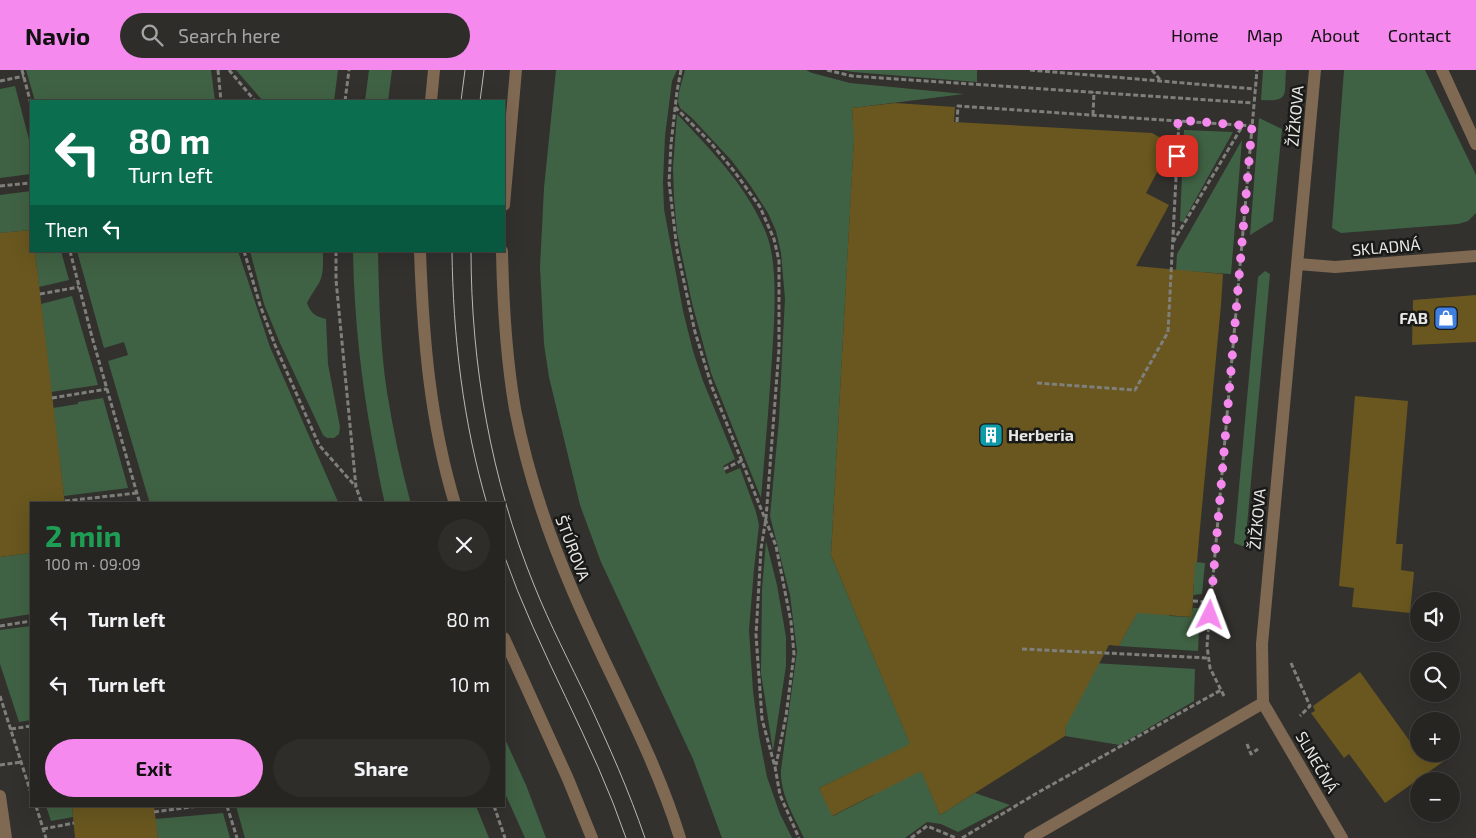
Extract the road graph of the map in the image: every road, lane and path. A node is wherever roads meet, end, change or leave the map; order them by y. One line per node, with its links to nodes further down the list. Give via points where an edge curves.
1 (22, 70): 14 (path)
2 (218, 70): 20 (path)
3 (229, 70): 21 (path)
4 (349, 70): 22 (path)
5 (434, 70): 23 (street)
6 (516, 70): 34 (street)
7 (681, 70): 25 (path)
8 (827, 70): 18 (path, via 852,76)
9 (1030, 70): 16 (path)
10 (1152, 70): 16 (path)
11 (1257, 70): 17 (path)
12 (1315, 70): 42 (street, ŽIŽKOVA)
13 (1442, 70): 31 (street)
14 (24, 76): 15 (path); 19 (path)
15 (0, 80)
16 (1162, 81): 17 (path)
17 (1255, 89): 24 (path)
18 (1094, 92): 24 (path); 26 (path)
19 (30, 100)
20 (222, 100)
21 (254, 100)
22 (345, 100)
23 (431, 100)
24 (1254, 103): 30 (path)
25 (675, 108): 48 (path, via 669,182 695,332 712,387); 56 (path, via 710,142 760,206 779,261 780,340)
26 (1093, 115): 27 (path); 28 (path, via 958,106)
27 (1178, 120): 29 (path); 35 (path)
28 (957, 122)
29 (1243, 125): 30 (path); 35 (path)
30 (1252, 126): 58 (path)
31 (1476, 144)
32 (30, 183): 33 (path)
33 (0, 186)
34 (505, 194)
35 (1172, 243): 45 (path, via 1168,332 1135,390)
36 (70, 252): 43 (path)
37 (244, 252): 50 (path, via 275,345 319,445)
38 (336, 252): 50 (path)
39 (420, 252): 55 (street, via 428,372)
40 (502, 252): 89 (street, ŠTÚROVA, via 502,292 515,408 544,519 572,590 657,776)
41 (1476, 256): 42 (street, SKLADNÁ, via 1335,267)
42 (1298, 264): 66 (street, ŽIŽKOVA, via 1262,644)
43 (79, 287): 44 (path); 46 (path)
44 (40, 294)
45 (1037, 383)
46 (107, 389): 47 (path); 51 (path)
47 (52, 398)
48 (743, 460): 49 (path); 56 (path)
49 (724, 469)
50 (356, 486): 54 (path)
51 (137, 493): 52 (path); 53 (path)
52 (64, 501)
53 (139, 502)
54 (361, 502)
55 (456, 502)
56 (766, 518): 73 (path, via 756,635 762,719); 73 (path, via 784,584 794,654)
57 (1193, 601): 58 (path)
58 (1210, 602): 63 (path)
59 (30, 622): 60 (path)
60 (0, 626)
61 (505, 640): 88 (street)
62 (1022, 649): 63 (path)
63 (1208, 658): 64 (path)
64 (1221, 690): 67 (path); 93 (path)
65 (0, 696): 69 (path)
66 (1263, 703): 67 (street); 70 (street, SLNEČNÁ)
67 (1235, 719): 70 (path, via 1251,754); 83 (street)
68 (30, 726): 69 (path)
69 (11, 729): 71 (path)
70 (1281, 733): 94 (street, SLNEČNÁ)
71 (22, 762): 72 (path); 74 (path)
72 (0, 765)
73 (775, 767): 90 (path, via 780,794)
74 (30, 790)
75 (0, 796): 84 (street)
76 (36, 807): 82 (path)
77 (192, 807): 80 (path)
78 (227, 807): 86 (path)
79 (494, 807): 87 (path)
80 (154, 812)
81 (74, 823): 82 (path)
82 (43, 829): 85 (path)
83 (1037, 836)
84 (6, 838)
85 (46, 838)
86 (237, 838)
87 (506, 838)
88 (592, 838)
89 (680, 838)
90 (799, 838)
91 (911, 838): 92 (path, via 927,826)
92 (956, 838)
93 (962, 838)
94 (1342, 838)

